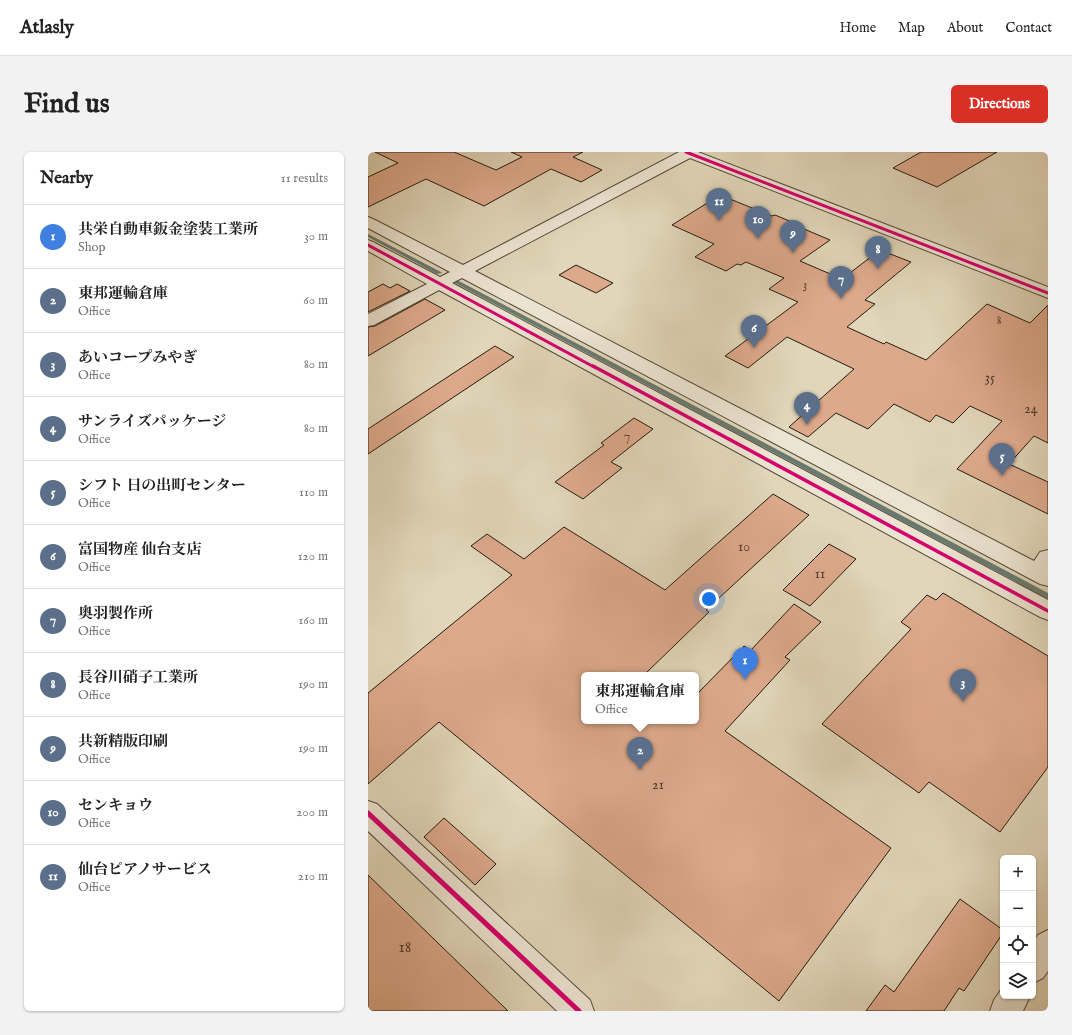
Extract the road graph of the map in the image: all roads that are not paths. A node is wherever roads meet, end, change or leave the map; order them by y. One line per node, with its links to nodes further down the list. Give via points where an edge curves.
1 (689, 152): 4 (street); 6 (street)
2 (368, 222): 4 (street)
3 (368, 246): 5 (street)
4 (462, 272): 5 (street); 8 (street)
5 (438, 284): 7 (street); 9 (street)
6 (1048, 293)
7 (368, 321)
8 (1044, 569)
9 (1048, 611)
10 (368, 813): 14 (street)
11 (1048, 945): 12 (street)
12 (1036, 963)
13 (1013, 999): 15 (street)
14 (579, 1011)
15 (1005, 1011)

